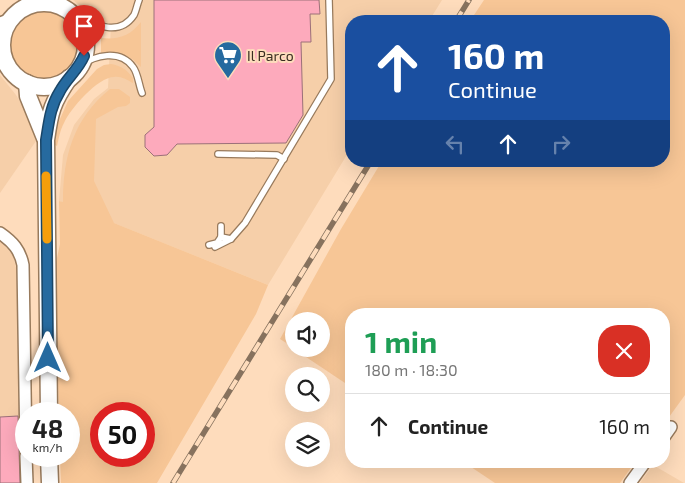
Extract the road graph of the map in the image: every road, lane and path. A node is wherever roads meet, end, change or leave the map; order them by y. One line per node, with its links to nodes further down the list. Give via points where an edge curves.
1 (138, 0): 4 (lane, via 134,15 122,26 111,28 98,26)
2 (329, 0): 13 (lane, via 331,79)
3 (26, 4): 4 (main road); 5 (main road)
4 (66, 7): 7 (main road, via 84,33 86,44)
5 (5, 21): 6 (main road)
6 (2, 57): 9 (main road, via 18,78)
7 (80, 66): 8 (main road); 10 (lane, via 105,54 122,58 133,67)
8 (69, 78): 9 (main road, via 48,86); 11 (main road, via 50,110)
9 (27, 83): 11 (main road, via 28,96)
10 (142, 93)
11 (46, 140): 19 (main road)
12 (218, 154): 13 (lane, via 277,154)
13 (284, 159): 17 (lane, via 245,223)
14 (221, 226): 16 (lane)
15 (3, 235): 18 (street, via 15,245 24,265)
16 (221, 237): 17 (lane); 17 (lane, via 212,246)
17 (231, 239)
18 (25, 402)
19 (49, 402)
20 (672, 427): 21 (street)
21 (670, 430)
22 (26, 467): 25 (street)
23 (49, 467): 26 (main road)
24 (641, 468): 27 (street)
25 (27, 483)
26 (50, 483)
27 (630, 483)

